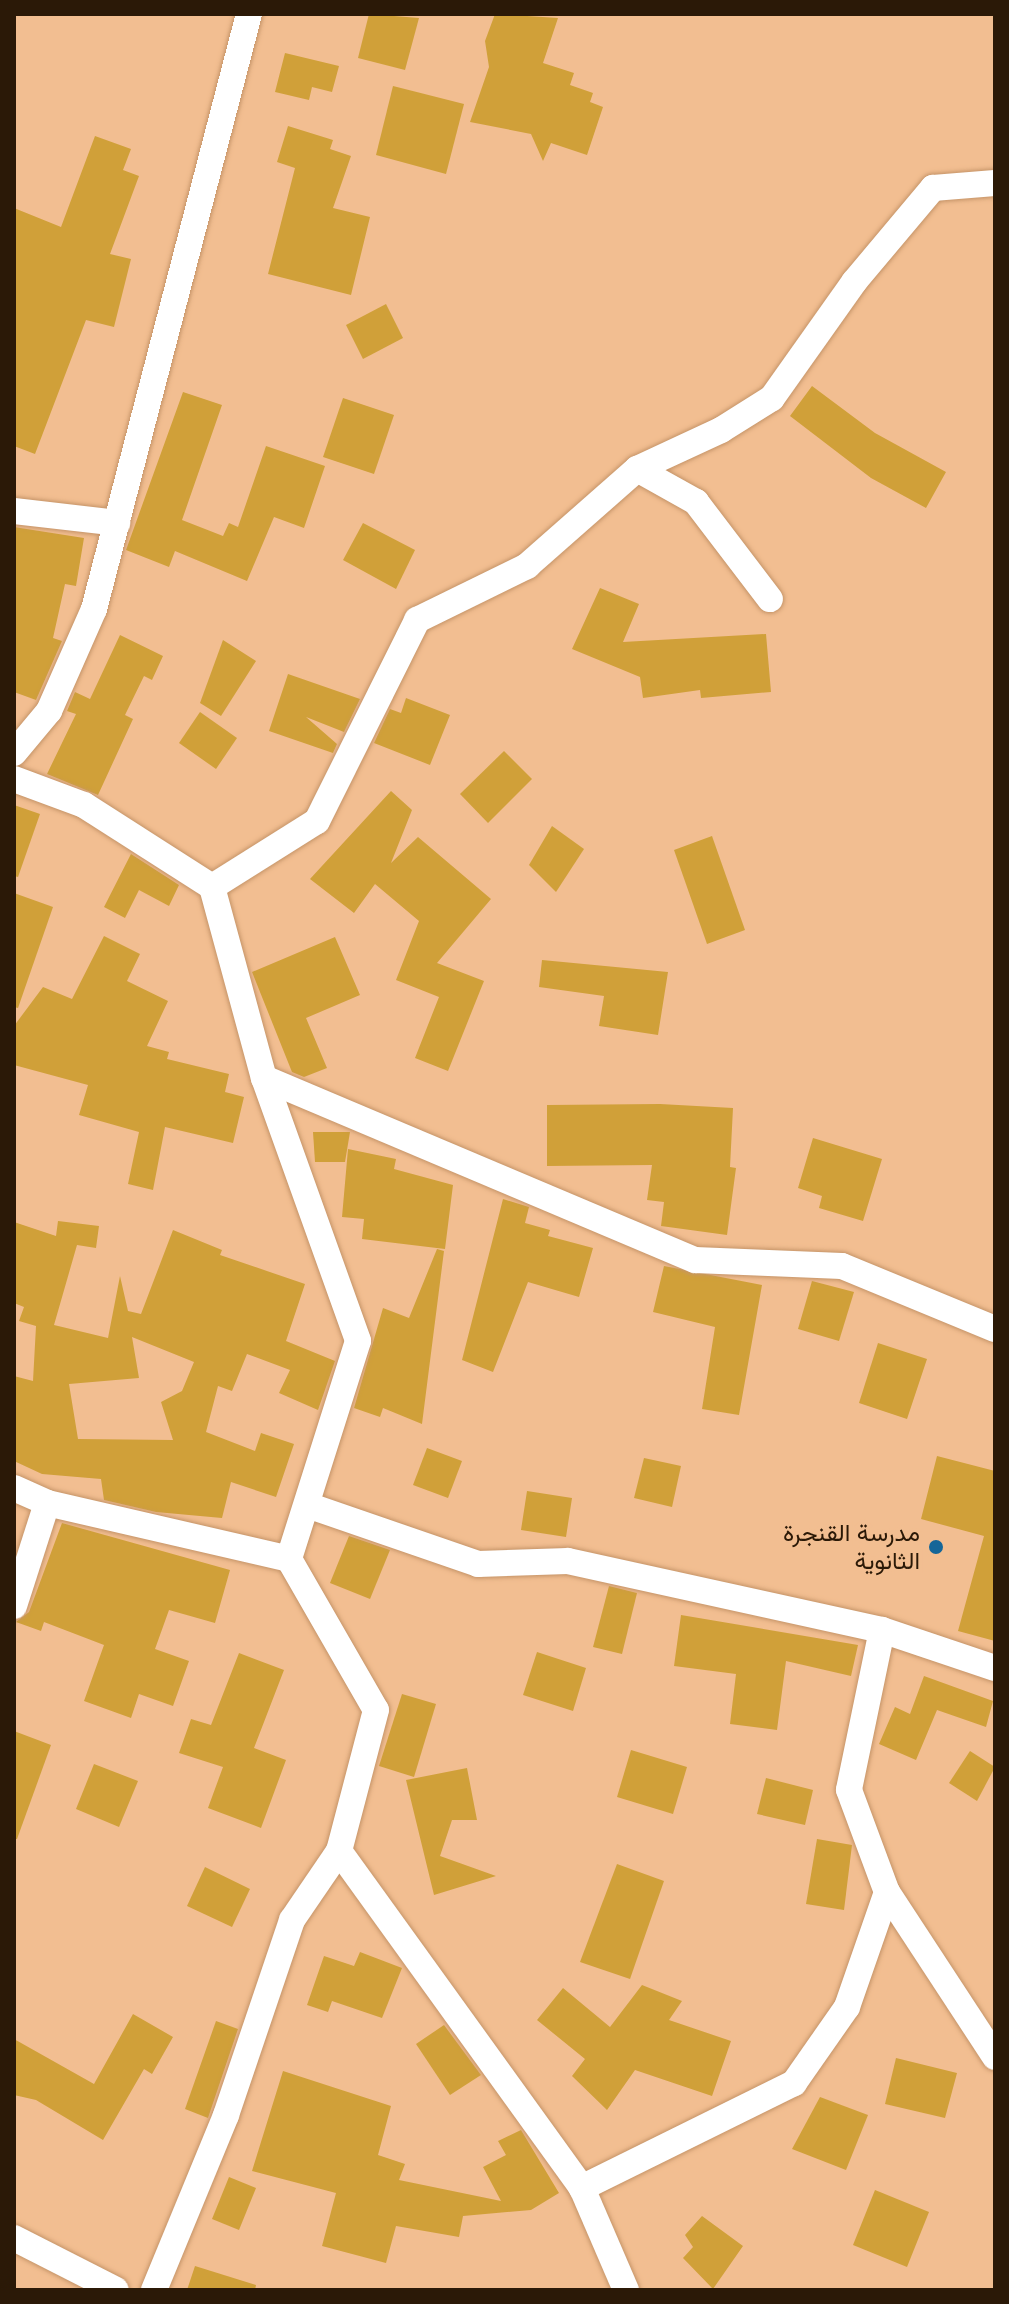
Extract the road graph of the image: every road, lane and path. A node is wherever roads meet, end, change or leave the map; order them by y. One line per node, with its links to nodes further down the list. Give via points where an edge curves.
1 (249, 14): 5 (street)
2 (995, 183): 3 (street, via 933,188 854,282 772,398)
3 (637, 469): 6 (street, via 696,502); 9 (street, via 527,566 417,620 317,821)
4 (14, 511): 5 (street)
5 (117, 523): 7 (street, via 94,609 49,711)
6 (770, 599)
7 (14, 753)
8 (14, 779): 9 (street, via 84,805)
9 (212, 887): 10 (street)
10 (264, 1078): 11 (street, via 695,1260 842,1266); 14 (street, via 358,1341)
11 (995, 1329)
12 (14, 1488): 13 (street)
13 (47, 1503): 15 (street); 16 (street)
14 (310, 1506): 15 (street); 17 (street, via 478,1564 568,1561)
15 (289, 1559): 19 (street, via 376,1710)
16 (14, 1606)
17 (882, 1630): 18 (street); 20 (street, via 849,1790)
18 (995, 1668)
19 (339, 1851): 22 (street); 25 (street, via 292,1920 226,2115)
20 (887, 1892): 21 (street); 22 (street, via 847,2007 794,2083)
21 (995, 2057)
22 (582, 2188): 26 (street)
23 (14, 2238): 24 (street)
24 (116, 2290)
25 (154, 2290)
26 (626, 2290)

